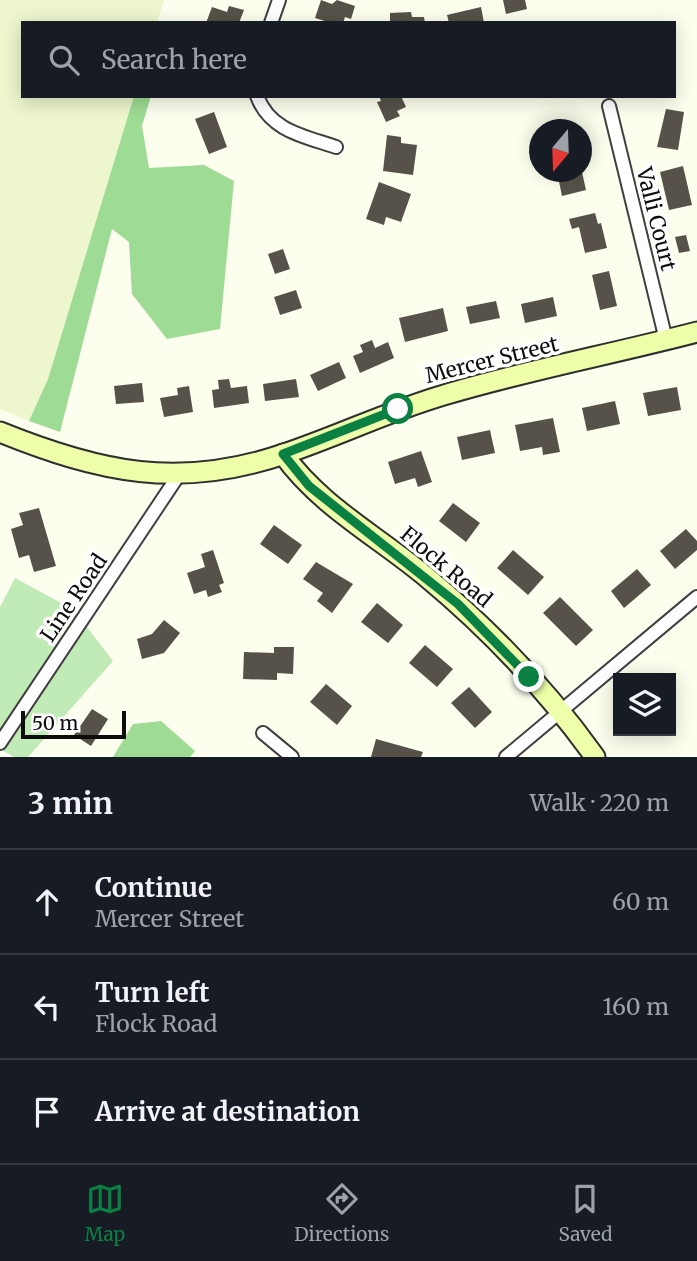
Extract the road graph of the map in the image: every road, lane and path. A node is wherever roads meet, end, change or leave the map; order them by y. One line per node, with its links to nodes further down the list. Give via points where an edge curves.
1 (279, 0): 2 (street)
2 (272, 21)
3 (258, 98): 5 (street, via 263,111 284,129)
4 (609, 106): 7 (street, Valli Court)
5 (335, 147)
6 (697, 332): 7 (street, Mercer Street)
7 (666, 340): 9 (street, Mercer Street, via 446,394)
8 (0, 432): 10 (street, Mercer Street, via 87,464 120,471)
9 (283, 454): 10 (street, Mercer Street); 12 (street, Flock Road, via 309,486 458,604)
10 (180, 473): 14 (street, Line Road)
11 (697, 597): 12 (street)
12 (561, 711): 16 (street); 17 (street, Flock Road)
13 (263, 733): 15 (street)
14 (0, 743)
15 (292, 757)
16 (506, 757)
17 (595, 757)

